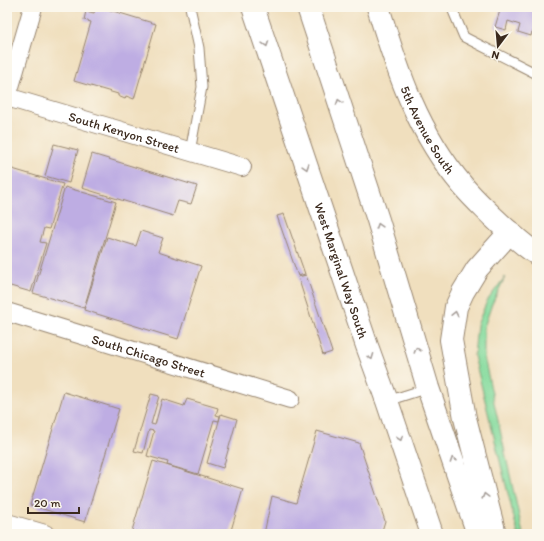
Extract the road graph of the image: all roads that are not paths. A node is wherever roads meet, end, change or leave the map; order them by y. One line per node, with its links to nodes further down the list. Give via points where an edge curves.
1 (33, 7): 8 (street)
2 (190, 7): 9 (lane, via 199,48 202,87)
3 (253, 7): 16 (main road, West Marginal Way South, one-way to 16, via 367,346)
4 (308, 7): 14 (main road, one-way to 4, via 378,220)
5 (378, 7): 11 (main road, 5th Avenue South, via 405,89 432,144 464,187)
6 (455, 7): 7 (lane, via 452,11 464,37)
7 (535, 74)
8 (7, 97): 9 (street, South Kenyon Street)
9 (190, 152): 10 (street, South Kenyon Street)
10 (242, 167)
11 (510, 232): 12 (main road); 21 (main road, one-way to 11, via 465,418 451,340 456,307 462,292 477,269)
12 (537, 254)
13 (7, 312): 15 (street, South Chicago Street)
14 (428, 388): 16 (lane); 20 (main road, one-way to 14)
15 (290, 399)
16 (388, 401): 19 (main road, West Marginal Way South, one-way to 19)
17 (7, 523): 18 (street)
18 (44, 534)
19 (432, 534)
20 (478, 534)
21 (495, 534)

